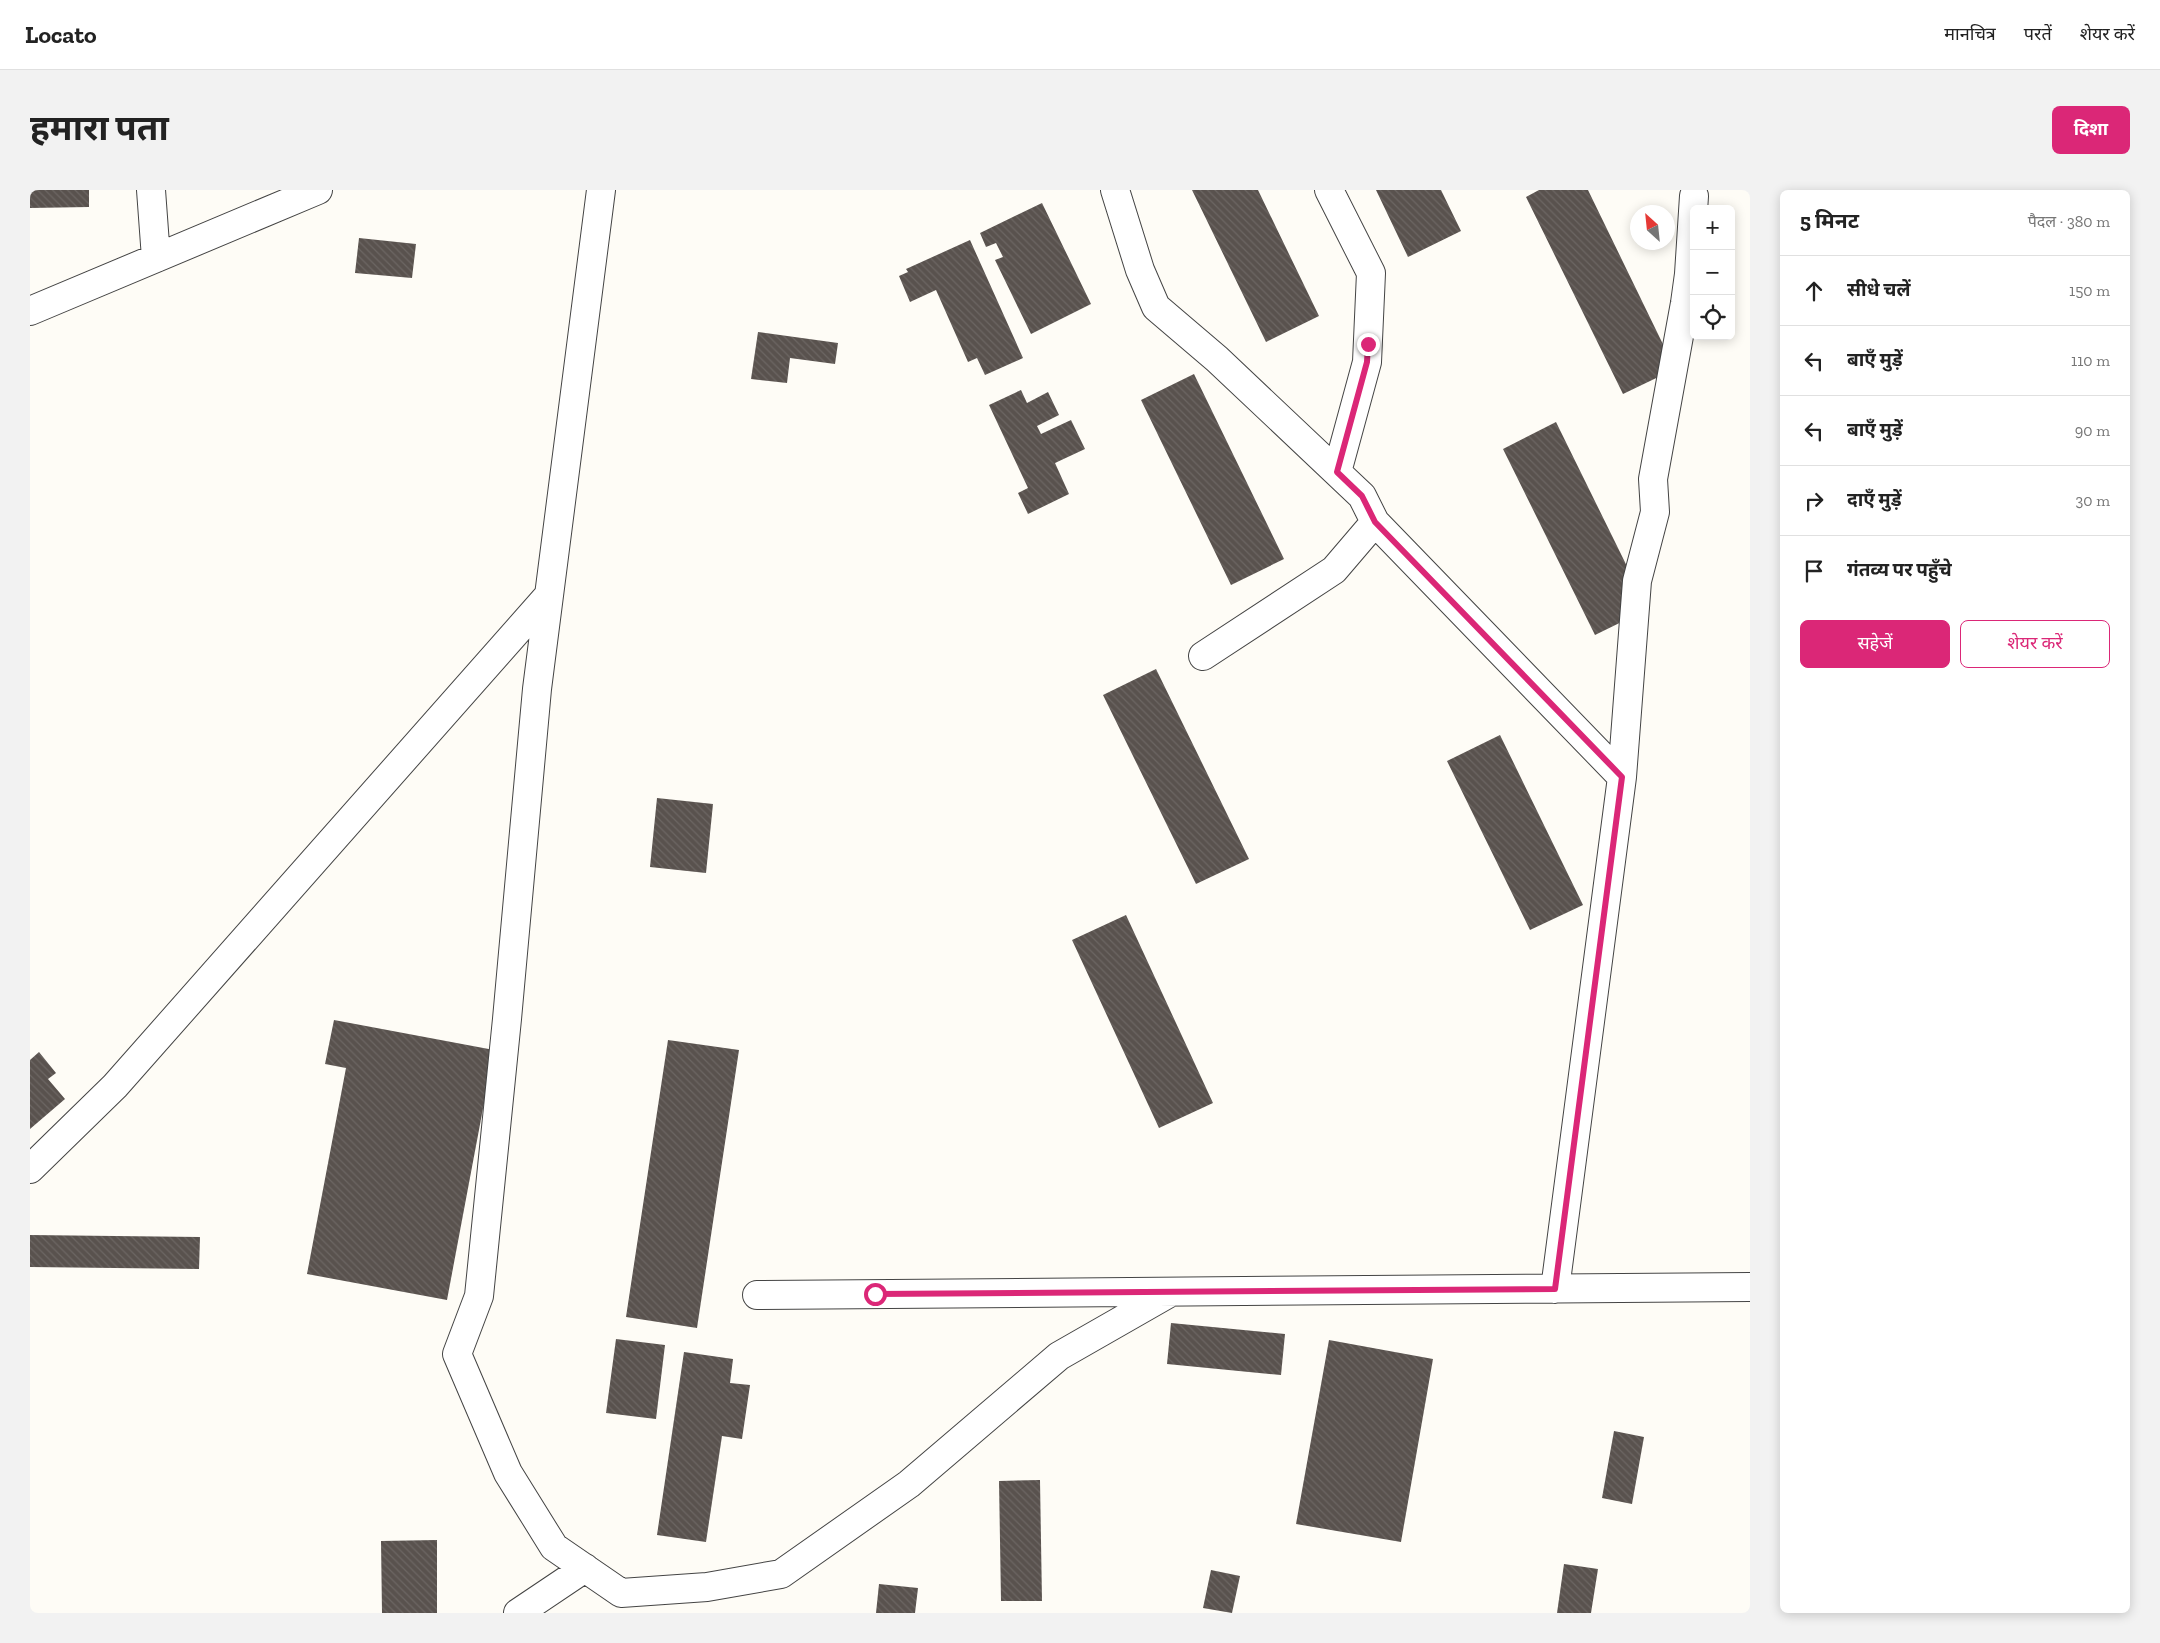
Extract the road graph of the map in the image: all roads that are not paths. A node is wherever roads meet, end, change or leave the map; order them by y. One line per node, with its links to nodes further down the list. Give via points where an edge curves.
1 (151, 190): 7 (street)
2 (318, 190): 7 (street)
3 (601, 190): 11 (street)
4 (1115, 190): 9 (street, via 1140,270 1156,307 1217,359)
5 (1329, 190): 9 (street, via 1372,273 1367,362)
6 (1694, 196): 13 (street, via 1688,284 1653,479 1655,512 1637,581)
7 (156, 258): 8 (street)
8 (30, 311)
9 (1337, 472): 10 (street, via 1362,496)
10 (1375, 522): 12 (street, via 1334,570); 13 (street)
11 (549, 595): 14 (street, via 115,1086); 19 (street, via 537,689 508,1019 479,1296 457,1354 508,1473 554,1547)
12 (1203, 656)
13 (1622, 777): 16 (street)
14 (30, 1169)
15 (1750, 1287): 16 (street)
16 (1555, 1289): 17 (street)
17 (1171, 1292): 18 (street); 19 (street, via 1059,1356 909,1484 781,1574 708,1587 621,1593)
18 (757, 1295)
19 (585, 1568): 20 (street)
20 (518, 1613)

